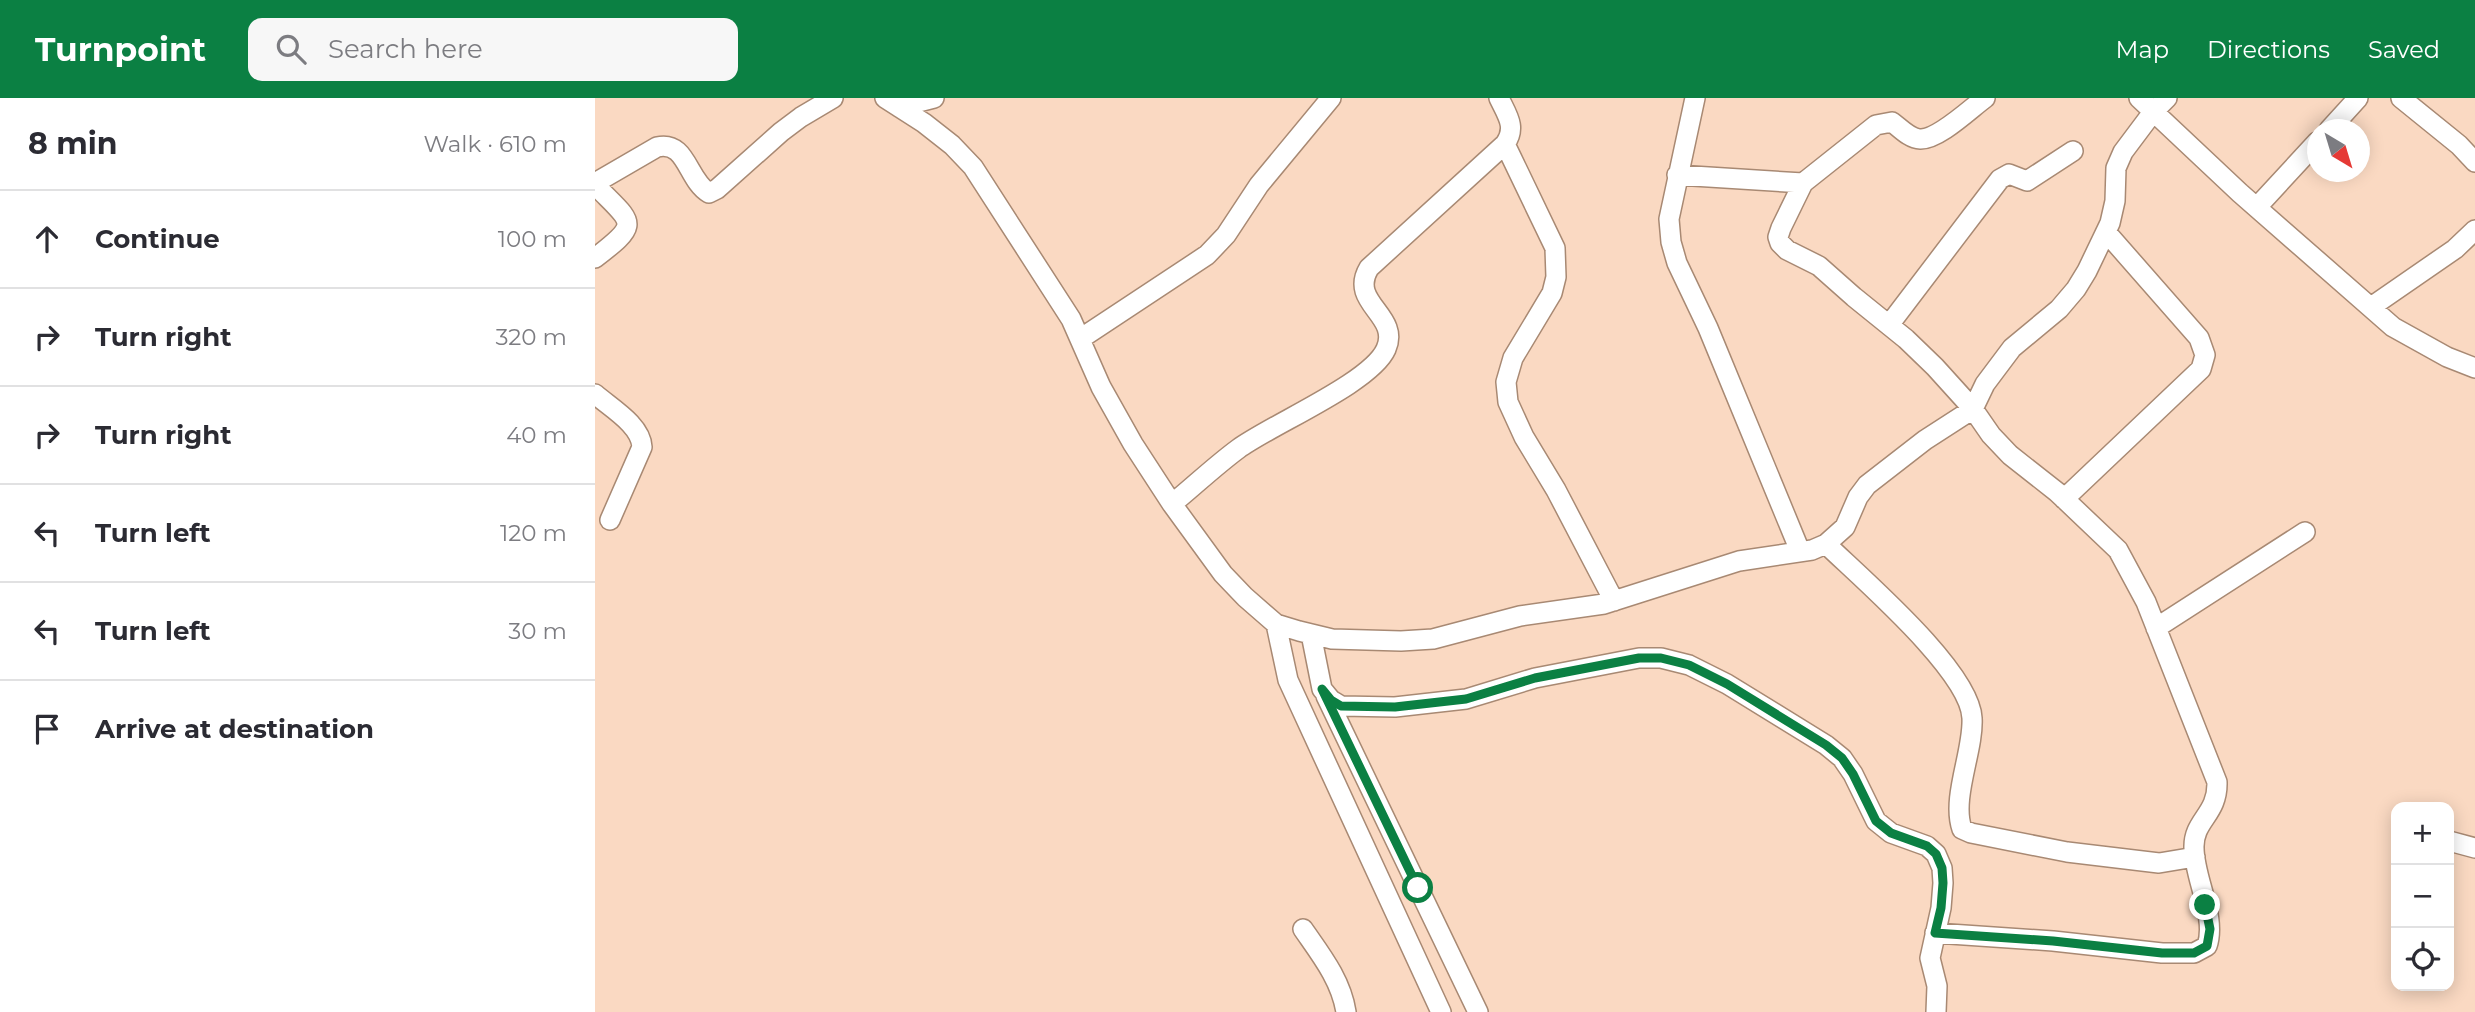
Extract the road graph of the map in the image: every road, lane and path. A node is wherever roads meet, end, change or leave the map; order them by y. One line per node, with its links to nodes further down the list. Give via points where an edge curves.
1 (833, 98): 19 (street, via 801,117 709,193 675,148 667,145)
2 (934, 98): 10 (street)
3 (1331, 98): 26 (street, via 1207,255)
4 (1499, 98): 13 (street, via 1511,122)
5 (1695, 98): 17 (street)
6 (1985, 98): 18 (street, via 1935,135 1921,139 1892,122 1876,125)
7 (2167, 98): 11 (street)
8 (2358, 98): 12 (street)
9 (2401, 98): 16 (street)
10 (892, 102): 26 (street, via 952,145 973,167)
11 (2146, 105): 20 (street); 22 (street, via 2116,168 2115,201)
12 (2339, 119)
13 (1505, 144): 31 (street, via 1362,279 1363,289 1389,332 1381,358 1360,378 1238,449); 36 (street, via 1555,248 1556,277 1552,293 1513,358 1506,382 1508,402)
14 (2073, 150): 25 (street, via 2027,181 2009,174 1991,187)
15 (2307, 154): 20 (street)
16 (2475, 162)
17 (1677, 175): 18 (street); 35 (street, via 1669,231 1677,263)
18 (1803, 183): 25 (street, via 1781,228 1780,243 1819,266)
19 (595, 184): 23 (street, via 623,214 628,229)
20 (2257, 207): 24 (street)
21 (2475, 230): 24 (street)
22 (2106, 232): 29 (street, via 2076,289 2012,348); 30 (street, via 2199,338 2205,355 2201,369)
23 (595, 258)
24 (2371, 307): 27 (street, via 2411,338)
25 (1889, 325): 29 (street)
26 (1080, 339): 31 (street, via 1133,444)
27 (2475, 368)
28 (595, 394): 32 (street, via 642,438)
29 (1973, 409): 30 (street, via 2010,455); 34 (street, via 1867,485 1845,527)
30 (2064, 499): 38 (street, via 2118,550)
31 (1173, 504): 37 (street, via 1223,574)
32 (610, 520)
33 (2305, 533): 38 (street)
34 (1826, 544): 35 (street); 43 (street, via 1905,617 1968,698 1972,716 1959,821 1962,829 2106,857 2159,863)
35 (1800, 551): 36 (street, via 1739,561)
36 (1614, 601): 39 (street, via 1511,618 1433,639 1332,639)
37 (1276, 624): 39 (street); 47 (street, via 1288,680)
38 (2156, 628): 43 (street, via 2217,782 2214,806 2194,839)
39 (1311, 634): 40 (street)
40 (1322, 689): 45 (street, via 1341,706 1395,707 1466,699 1535,678 1639,658 1689,665 1826,745 1853,774 1876,821 1936,854 1943,883); 48 (street)
41 (2454, 842): 42 (street)
42 (2475, 848)
43 (2195, 857): 45 (street, via 2210,929 2207,946 2194,953)
44 (1303, 929): 46 (street, via 1336,979)
45 (1935, 933): 49 (street, via 1930,958)
46 (1346, 1012)
47 (1441, 1012)
48 (1478, 1012)
49 (1937, 1012)

